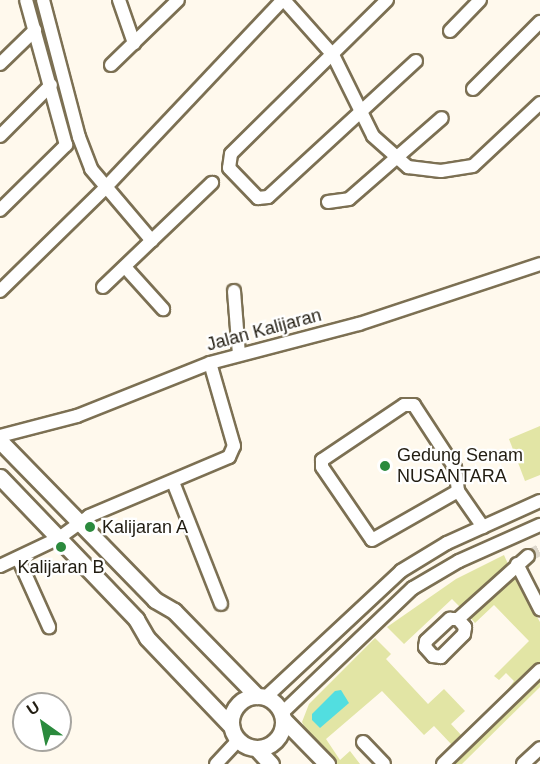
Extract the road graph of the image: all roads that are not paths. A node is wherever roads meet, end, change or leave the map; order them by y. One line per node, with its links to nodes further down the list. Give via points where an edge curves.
1 (26, 0): 9 (street)
2 (43, 0): 24 (street, via 78,137)
3 (119, 0): 11 (street)
4 (178, 0): 11 (street)
5 (284, 0): 12 (street); 24 (street)
6 (387, 0): 12 (street)
7 (480, 0): 10 (street)
8 (540, 22): 17 (street)
9 (35, 30): 14 (street); 16 (street)
10 (450, 31)
11 (134, 43): 15 (street)
12 (333, 55): 19 (street); 19 (street, via 231,154 229,168 255,195 265,199)
13 (416, 61): 19 (street)
14 (0, 64)
15 (111, 65)
16 (51, 86): 21 (street); 26 (street, via 66,145)
17 (473, 88)
18 (540, 103): 22 (street, via 473,166 414,170)
19 (361, 113): 22 (street, via 373,136)
20 (442, 118): 22 (street)
21 (0, 136)
22 (397, 161): 25 (street, via 346,201)
23 (212, 183): 27 (street)
24 (104, 189): 27 (street); 31 (street)
25 (328, 202)
26 (0, 210)
27 (152, 241): 29 (street)
28 (540, 264): 34 (street, Jalan Kalijaran, via 369,321)
29 (125, 267): 30 (street); 33 (street)
30 (103, 287)
31 (0, 291)
32 (234, 291): 34 (street)
33 (163, 309)
34 (239, 354): 35 (street, Jalan Kalijaran)
35 (210, 363): 36 (street, Jalan Kalijaran, via 77,416); 38 (street, via 234,450 224,461)
36 (0, 438): 41 (main road)
37 (0, 477): 44 (main road)
38 (173, 482): 41 (street, via 102,510); 50 (street)
39 (458, 490): 39 (street, via 372,540 322,467 322,460 404,405 414,405 455,468); 43 (street)
40 (540, 501): 43 (street)
41 (80, 523): 44 (street); 49 (main road)
42 (540, 525): 57 (street, via 459,561 413,588)
43 (483, 527): 56 (street, via 401,571)
44 (59, 538): 46 (street); 52 (main road)
45 (528, 556): 47 (street)
46 (18, 558): 48 (street); 54 (street)
47 (517, 564): 51 (street); 53 (street)
48 (0, 566)
49 (155, 600): 52 (main road); 56 (main road, via 174,610)
50 (221, 604)
51 (540, 609)
52 (136, 619): 58 (main road, via 147,638)
53 (458, 619)
54 (49, 627)
55 (540, 670): 67 (street)
56 (261, 697): 57 (main road); 58 (main road, via 237,705)
57 (283, 716): 61 (main road, via 276,740); 65 (main road)
58 (231, 726): 59 (main road)
59 (238, 740): 61 (main road); 63 (street)
60 (363, 742): 66 (street)
61 (256, 748): 64 (main road)
62 (540, 748): 68 (street)
63 (216, 764)
64 (271, 764)
65 (327, 764)
66 (384, 764)
67 (443, 764)
68 (523, 764)

